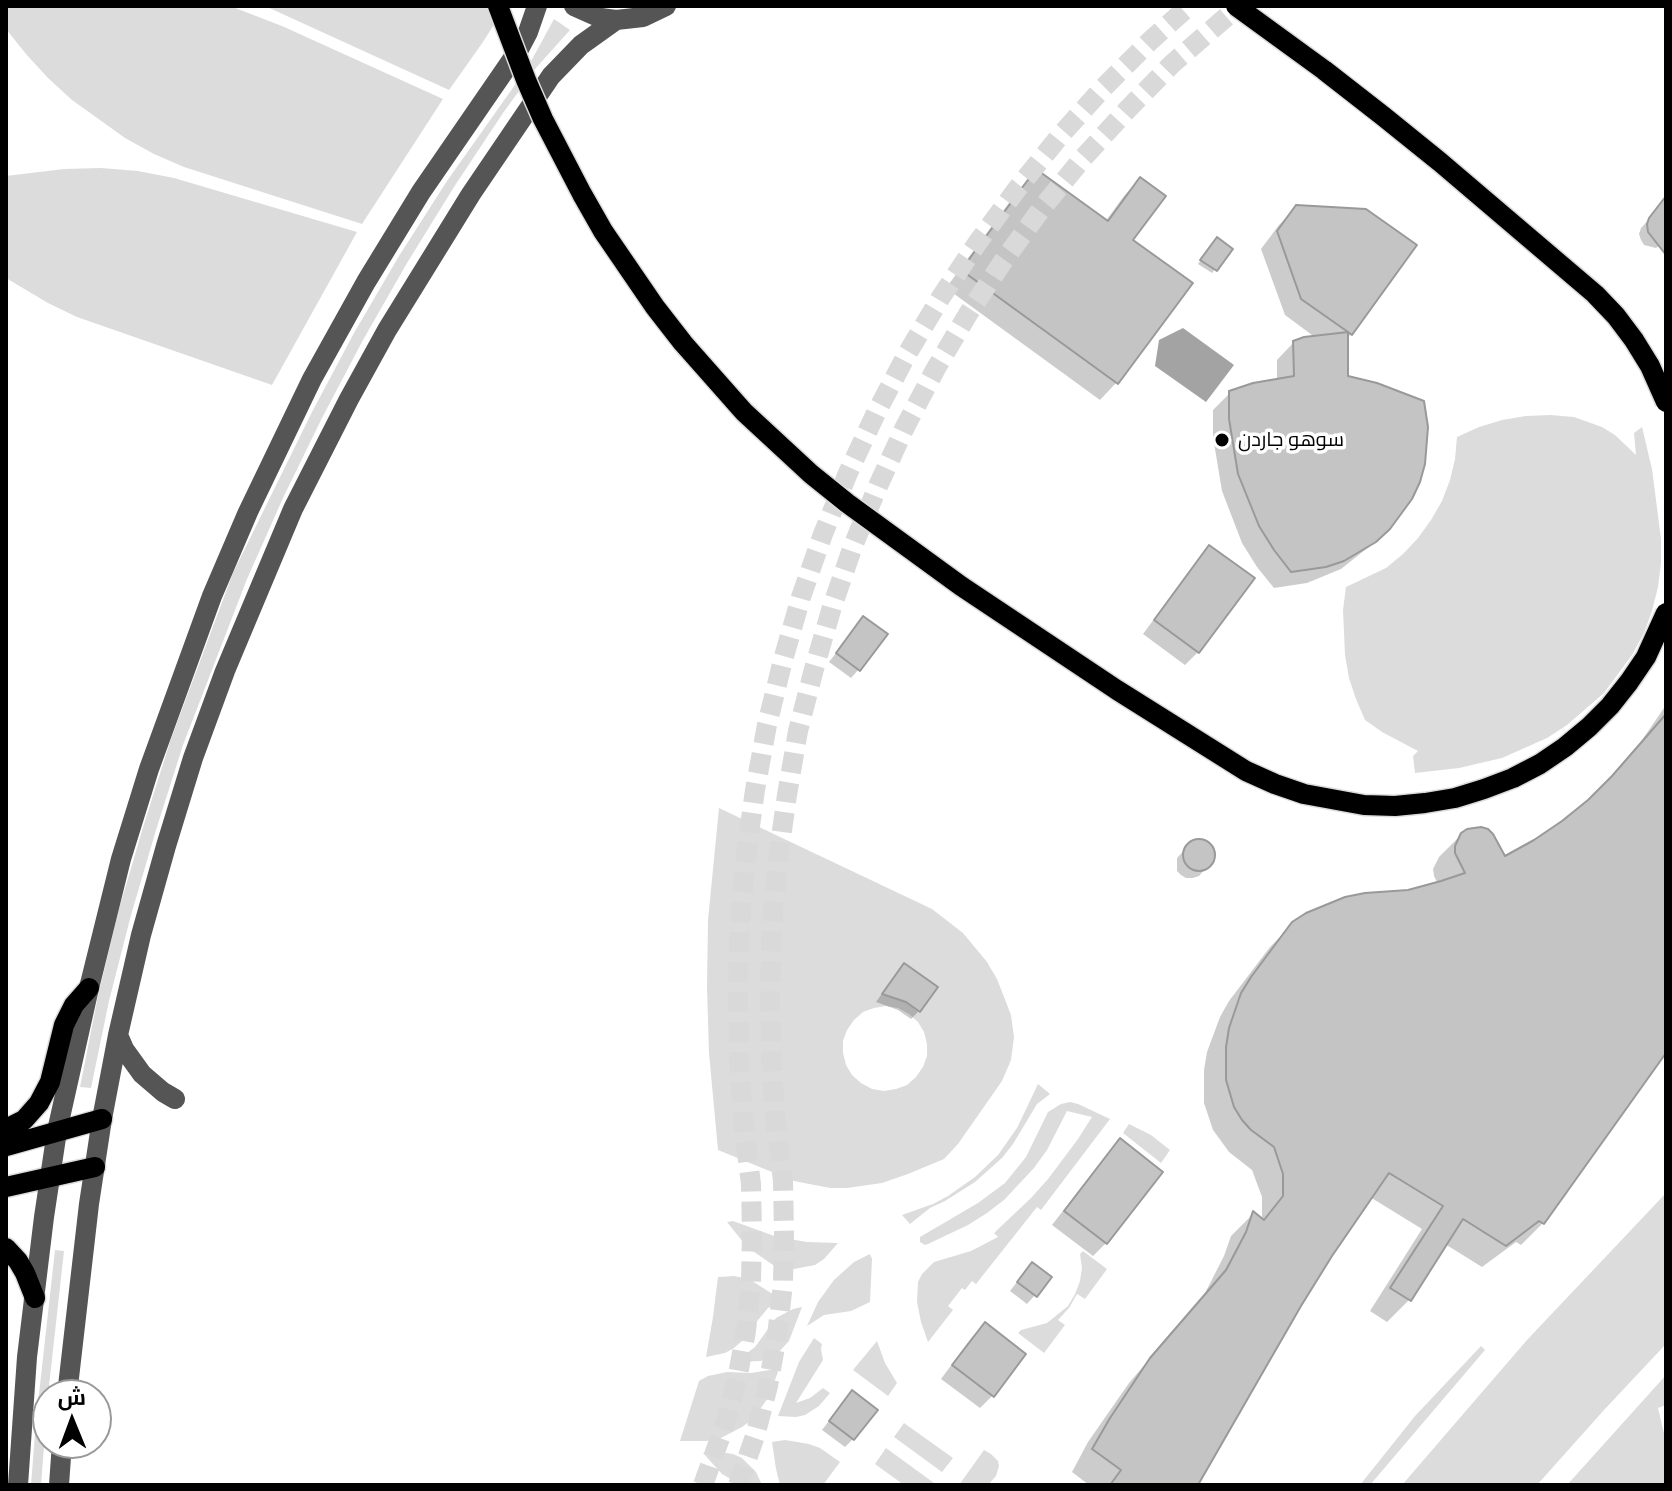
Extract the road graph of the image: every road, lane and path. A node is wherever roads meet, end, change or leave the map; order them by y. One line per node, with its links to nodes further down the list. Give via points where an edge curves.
1 (498, 6): 8 (main road, bridge, via 543,119 603,231 664,319 744,412 835,494 961,586 1246,771 1304,794 1364,805 1425,803 1484,789 1540,764 1589,727 1646,657)
2 (537, 6): 9 (street, via 513,60 428,181 366,282 248,512 149,769)
3 (574, 6): 6 (street)
4 (666, 6): 6 (street, via 643,17)
5 (1236, 6): 7 (main road, bridge, via 1383,116 1595,294 1634,340)
6 (616, 20): 10 (street, via 551,76 471,194 387,330 293,509 193,758)
7 (1666, 402)
8 (1666, 613)
9 (89, 988): 13 (main road, via 64,1025 50,1082 39,1103 24,1120); 14 (street)
10 (118, 1035): 11 (street, via 142,1074); 12 (street)
11 (175, 1099)
12 (102, 1119): 14 (main road); 16 (street)
13 (6, 1129)
14 (57, 1131): 15 (main road); 17 (street)
15 (6, 1146)
16 (95, 1167): 17 (main road); 21 (street)
17 (50, 1177): 18 (main road); 20 (street)
18 (6, 1187)
19 (6, 1248): 20 (main road)
20 (35, 1298): 23 (street)
21 (69, 1379)
22 (61, 1459): 24 (street)
23 (18, 1485)
24 (59, 1485)

